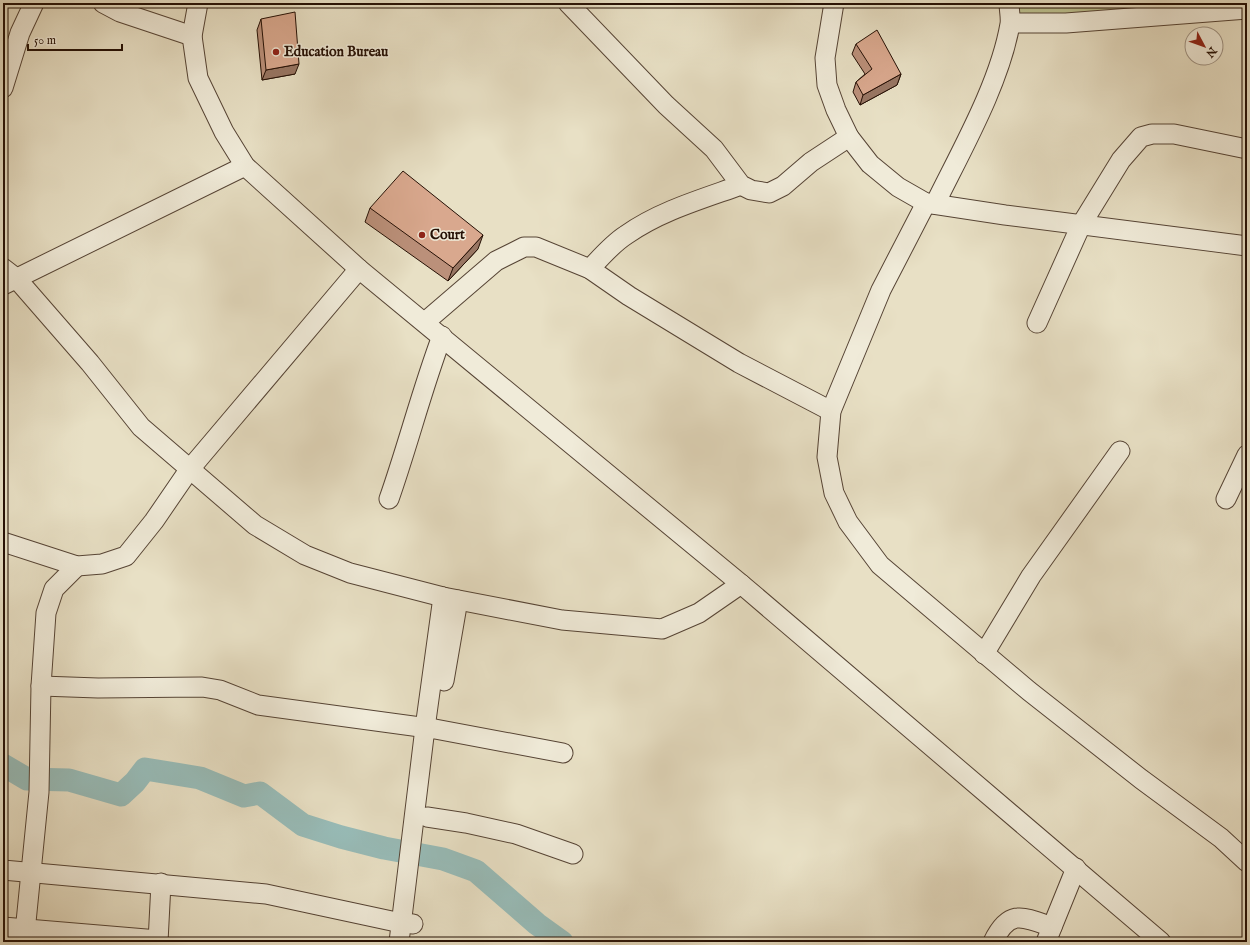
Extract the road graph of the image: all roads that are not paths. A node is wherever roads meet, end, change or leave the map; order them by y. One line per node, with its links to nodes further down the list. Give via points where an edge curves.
1 (34, 3): 10 (street, via 20,33)
2 (103, 3): 9 (street, via 120,12)
3 (198, 3): 9 (street)
4 (568, 3): 14 (street, via 666,105 714,150)
5 (834, 3): 11 (street, via 825,58 827,85)
6 (1009, 3): 8 (street)
7 (1247, 9): 8 (street, via 1066,23)
8 (1011, 22): 15 (street, via 1005,46 978,117)
9 (192, 36): 13 (street, via 198,78 224,132)
10 (3, 88)
11 (849, 136): 14 (street, via 811,162 783,186 769,193 751,190); 15 (street, via 870,164 898,187)
12 (1247, 149): 16 (street, via 1174,134 1141,137 1121,160)
13 (245, 166): 18 (street); 20 (street)
14 (741, 185): 19 (street, via 647,222 608,249)
15 (930, 204): 16 (street); 24 (street, via 881,290)
16 (1081, 225): 17 (street); 22 (street)
17 (1247, 246)
18 (359, 269): 21 (street); 27 (street)
19 (590, 269): 21 (street, via 550,251 524,247 496,261); 24 (street, via 629,296 739,363)
20 (7, 277): 27 (street, via 90,363 141,427)
21 (425, 322): 23 (street)
22 (1037, 323)
23 (442, 336): 28 (street, via 425,382); 32 (street)
24 (831, 411): 34 (street, via 827,457 834,493 848,522 880,565)
25 (1120, 451): 34 (street, via 1031,576)
26 (1247, 455): 29 (street)
27 (189, 470): 31 (street, via 126,556 102,564); 33 (street, via 255,525 304,556 350,573)
28 (390, 499)
29 (1226, 500)
30 (3, 542): 31 (street)
31 (77, 566): 35 (street, via 54,589 50,598 46,613)
32 (742, 584): 33 (street, via 699,613 662,629 562,620); 41 (street)
33 (450, 598): 36 (street)
34 (984, 654): 40 (street, via 1220,838)
35 (41, 686): 36 (street, via 202,687 220,690 258,705); 43 (street, via 39,792)
36 (430, 728): 37 (street); 38 (street); 45 (street)
37 (563, 753)
38 (427, 818): 39 (street, via 516,834); 45 (street)
39 (573, 854)
40 (1247, 862)
41 (1076, 868): 47 (street); 53 (street)
42 (3, 870): 43 (street)
43 (30, 872): 44 (street); 48 (street)
44 (161, 883): 45 (street, via 266,894); 49 (street)
45 (407, 923): 50 (street); 51 (street)
46 (3, 926): 48 (street)
47 (1049, 934): 52 (street, via 1031,919 1019,917 1009,919 1000,928)
48 (25, 935): 49 (street)
49 (158, 941)
50 (399, 942)
51 (410, 942)
52 (993, 942)
53 (1161, 942)

